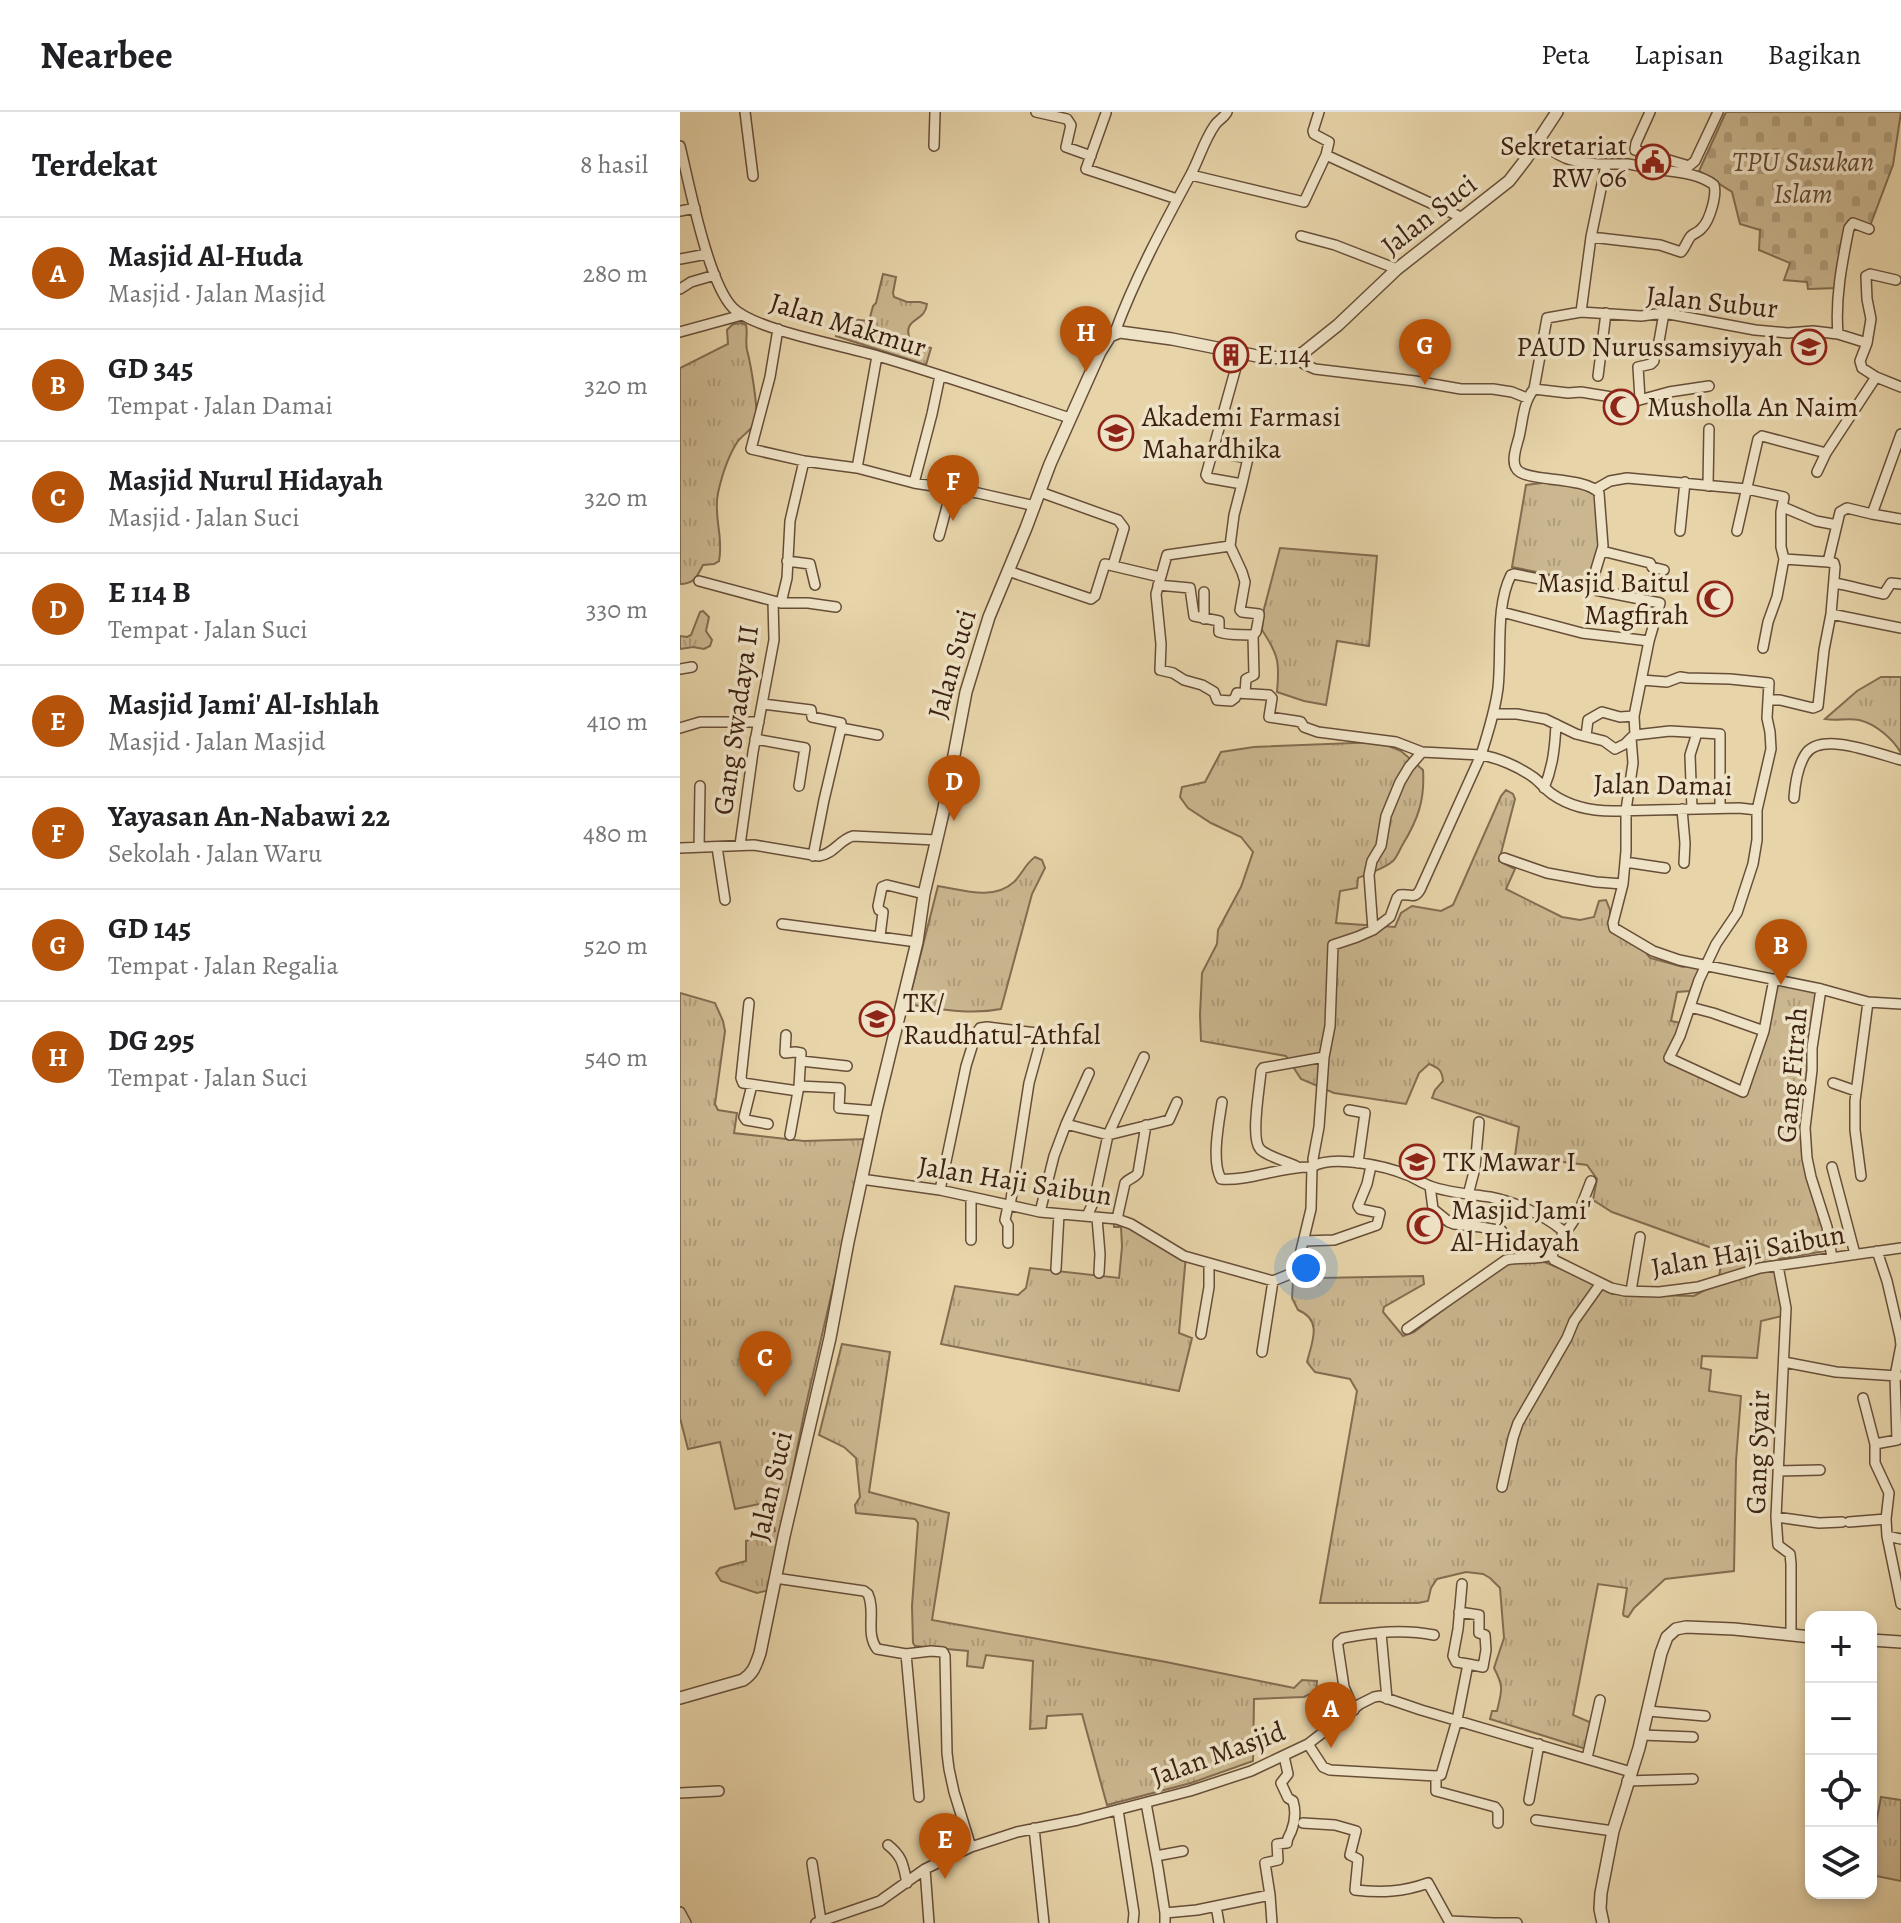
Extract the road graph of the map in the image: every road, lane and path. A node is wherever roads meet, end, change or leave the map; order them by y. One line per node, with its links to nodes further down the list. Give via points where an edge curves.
1 (745, 112): 18 (street)
2 (935, 112): 12 (street)
3 (1227, 112): 17 (street, via 1215,124)
4 (1319, 112): 13 (street, via 1313,131 1329,142)
5 (1557, 112): 10 (street, Jalan Suci)
6 (1650, 112): 15 (street, via 1635,150)
7 (1718, 112): 15 (street, via 1691,166)
8 (1042, 113): 14 (street, via 1071,122 1066,147)
9 (1106, 113): 14 (street)
10 (1538, 141): 16 (street, via 1566,159); 22 (street, Jalan Suci, via 1509,181)
11 (680, 146): 20 (street, Jalan Makmur)
12 (934, 146)
13 (1326, 155): 17 (street, via 1304,202); 22 (street)
14 (1091, 156): 19 (street, via 1087,170)
15 (1660, 164): 16 (street); 25 (street, via 1715,188 1702,229 1683,251)
16 (1606, 165): 25 (street)
17 (1191, 175): 19 (street)
18 (753, 176)
19 (1177, 199): 38 (street)
20 (695, 208): 21 (street); 26 (street, Jalan Makmur)
21 (680, 211)
22 (1463, 218): 28 (street, Jalan Suci)
23 (1869, 229): 39 (street, via 1853,223 1849,228 1838,292)
24 (1301, 236): 28 (street)
25 (1591, 237): 32 (street)
26 (707, 254): 27 (street); 29 (street, Jalan Makmur)
27 (680, 259)
28 (1397, 269): 43 (street, Jalan Suci, via 1313,347)
29 (715, 275): 31 (street); 35 (street, Jalan Makmur, via 729,304)
30 (1896, 280): 40 (street, via 1866,276 1871,319)
31 (680, 289)
32 (1581, 312): 33 (street, Jalan Subur); 49 (street, via 1547,318)
33 (1606, 313): 34 (street, Jalan Subur); 45 (street)
34 (1664, 313): 39 (street, Jalan Subur, via 1755,330); 51 (street, via 1653,363 1638,367)
35 (742, 315): 36 (street, Jalan Makmur); 37 (street)
36 (778, 329): 42 (street, Jalan Makmur); 58 (street, via 751,448)
37 (680, 332)
38 (1115, 332): 41 (street); 52 (street, Jalan Suci, via 1100,352)
39 (1838, 334): 40 (street, Jalan Subur)
40 (1867, 343): 46 (street, via 1859,364)
41 (1240, 353): 43 (street); 56 (street)
42 (877, 356): 44 (street, Jalan Makmur); 59 (street)
43 (1295, 356): 50 (street, via 1315,369 1493,389)
44 (940, 376): 52 (street, Jalan Makmur); 62 (street)
45 (1598, 376)
46 (1876, 377): 48 (street); 57 (street)
47 (1709, 386): 51 (street)
48 (1901, 387)
49 (1534, 389): 50 (street); 51 (street)
50 (1527, 398): 66 (street, via 1514,461 1518,471)
51 (1640, 399)
52 (1070, 418): 68 (street, Jalan Suci)
53 (1709, 429): 64 (street)
54 (1901, 434): 55 (street)
55 (1899, 446): 71 (street)
56 (1213, 452): 63 (street, via 1207,477); 63 (street, via 1248,458)
57 (1826, 453): 60 (street); 67 (street, via 1762,436)
58 (804, 461): 59 (street); 80 (street, Gang Swadaya II)
59 (857, 468): 62 (street)
60 (1817, 472)
61 (1685, 482): 64 (street); 66 (street, via 1627,478); 74 (street)
62 (914, 483): 65 (street)
63 (1242, 484): 77 (street)
64 (1708, 486): 67 (street)
65 (952, 488): 69 (street); 76 (street)
66 (1596, 489): 78 (street)
67 (1747, 489): 70 (street, via 1784,497); 75 (street)
68 (1040, 492): 69 (street, Jalan Suci); 82 (street, via 1118,520 1124,528)
69 (1035, 506): 84 (street, Jalan Suci)
70 (1783, 507): 73 (street); 79 (street)
71 (1872, 514): 72 (street); 73 (street, via 1847,508 1840,512)
72 (1901, 519)
73 (1837, 525): 81 (street)
74 (1680, 531)
75 (1737, 531)
76 (939, 536)
77 (1230, 546): 86 (street, via 1170,553); 98 (street, via 1245,582 1240,610 1259,614)
78 (1602, 551): 83 (street); 90 (street)
79 (1784, 559): 81 (street); 100 (street)
80 (787, 561): 89 (street, via 810,564); 92 (street, Gang Swadaya II, via 787,578)
81 (1828, 562): 87 (street, via 1834,563)
82 (1113, 565): 84 (street, via 1103,565 1091,599); 86 (street, via 1150,573)
83 (1664, 570)
84 (1008, 571): 129 (street, Jalan Suci, via 966,692)
85 (699, 581): 92 (street)
86 (1159, 581): 96 (street, via 1190,588 1194,616); 104 (street, via 1159,669 1202,685 1217,700 1231,701 1236,693)
87 (1835, 583): 88 (street, via 1882,594 1891,583); 95 (street)
88 (1901, 584)
89 (815, 585)
90 (1590, 589): 94 (street, via 1514,574); 99 (street, via 1660,603)
91 (1204, 592): 96 (street)
92 (777, 602): 93 (street); 106 (street, Gang Swadaya II)
93 (836, 607)
94 (1502, 612): 99 (street, via 1582,633); 107 (street)
95 (1831, 614): 97 (street); 105 (street, via 1818,706)
96 (1204, 619): 98 (street, via 1219,621 1219,632 1225,635)
97 (1901, 628)
98 (1253, 635): 104 (street, via 1254,675 1246,679)
99 (1649, 641): 103 (street)
100 (1763, 648)
101 (692, 667): 102 (street)
102 (680, 669)
103 (1642, 680): 105 (street, via 1769,683); 108 (street)
104 (1245, 693): 118 (street, Jalan Damai, via 1271,696 1270,718 1301,722 1318,732 1396,742)
105 (1768, 700): 128 (street, via 1771,749)
106 (763, 704): 109 (street, Gang Swadaya II); 112 (street, via 811,710 812,717 841,723)
107 (1494, 714): 110 (street); 119 (street)
108 (1634, 716): 115 (street, via 1602,712 1588,720); 116 (street)
109 (759, 722): 111 (street, via 700,722); 117 (street, Gang Swadaya II)
110 (1556, 724): 115 (street); 123 (street)
111 (680, 728)
112 (841, 728): 114 (street); 134 (street)
113 (1697, 733): 116 (street); 125 (street, via 1720,734); 126 (street, via 1690,755)
114 (878, 735)
115 (1586, 736): 116 (street, via 1615,749)
116 (1633, 737): 127 (street)
117 (755, 739): 122 (street, via 805,748); 130 (street, Gang Swadaya II)
118 (1422, 752): 119 (street, Jalan Damai); 143 (street, via 1400,782 1372,861)
119 (1481, 755): 123 (street, Jalan Damai, via 1529,774); 143 (street, via 1417,895 1400,895 1390,917)
120 (1901, 760): 124 (street, via 1835,742 1816,745 1806,752 1796,776)
121 (700, 786): 131 (street)
122 (799, 786)
123 (1544, 788): 127 (street, Jalan Damai, via 1579,806)
124 (1794, 798)
125 (1720, 808): 126 (street, Jalan Damai); 128 (street, Jalan Damai)
126 (1687, 809): 127 (street, Jalan Damai); 137 (street)
127 (1626, 810): 136 (street)
128 (1757, 810): 146 (street, Jalan Damai, via 1757,840 1747,884)
129 (936, 840): 134 (street, via 853,836 826,855); 140 (street, Jalan Suci)
130 (740, 845): 132 (street); 134 (street)
131 (699, 847): 132 (street); 133 (street)
132 (717, 847): 141 (street)
133 (680, 848)
134 (813, 856)
135 (1504, 858): 139 (street, via 1547,873)
136 (1625, 862): 138 (street); 139 (street)
137 (1684, 863)
138 (1665, 868)
139 (1623, 884): 146 (street, via 1614,928 1653,951)
140 (924, 894): 144 (street, via 883,886); 145 (street, Jalan Suci)
141 (725, 900)
142 (782, 924): 144 (street)
143 (1373, 930): 156 (street, via 1333,945)
144 (880, 936): 145 (street)
145 (917, 942): 167 (street, Jalan Suci)
146 (1707, 965): 147 (street); 152 (street, Jalan Damai)
147 (1774, 979): 148 (street); 153 (street)
148 (1821, 989): 149 (street); 201 (street, Gang Fitrah, via 1805,1128 1809,1168)
149 (1868, 1002): 151 (street); 163 (street)
150 (749, 1003): 161 (street, via 741,1078)
151 (1901, 1004)
152 (1690, 1007): 153 (street); 153 (street, Jalan Damai, via 1669,1058 1742,1093)
153 (1764, 1031)
154 (786, 1035): 157 (street, via 785,1053 800,1052)
155 (1144, 1057): 173 (street)
156 (1324, 1057): 175 (street, via 1261,1071 1258,1144 1265,1153); 176 (street)
157 (801, 1061): 158 (street); 162 (street)
158 (847, 1066)
159 (1089, 1073): 170 (street)
160 (1833, 1083): 163 (street)
161 (752, 1085): 162 (street); 169 (street, via 744,1117)
162 (798, 1088): 167 (street, via 840,1088 839,1108); 172 (street)
163 (1856, 1091): 179 (street)
164 (1177, 1102): 171 (street, via 1169,1120)
165 (1222, 1102): 175 (street, via 1219,1177)
166 (1349, 1110): 174 (street, via 1365,1113)
167 (876, 1111): 180 (street, Jalan Suci)
168 (1479, 1122): 184 (street)
169 (768, 1124)
170 (1066, 1124): 173 (street); 187 (street)
171 (1146, 1125): 173 (street); 190 (street, via 1138,1173 1125,1183)
172 (790, 1135)
173 (1108, 1135): 189 (street)
174 (1358, 1163): 176 (street); 177 (street)
175 (1296, 1166): 176 (street)
176 (1313, 1166): 195 (street)
177 (1371, 1166): 182 (street); 195 (street, via 1358,1206 1380,1213 1377,1225 1334,1240)
178 (1832, 1167): 199 (street)
179 (1861, 1176)
180 (861, 1179): 183 (street, Jalan Haji Saibun); 226 (street, Jalan Suci)
181 (1591, 1181): 192 (street)
182 (1430, 1186): 184 (street); 191 (street, via 1433,1209 1449,1222)
183 (940, 1190): 185 (street, Jalan Haji Saibun); 186 (street, via 976,1034 987,1027 1037,1033 1042,1036)
184 (1468, 1195): 192 (street, via 1509,1202)
185 (971, 1197): 186 (street, Jalan Haji Saibun); 194 (street)
186 (1009, 1206): 187 (street, Jalan Haji Saibun); 196 (street)
187 (1040, 1212): 188 (street, Jalan Haji Saibun)
188 (1059, 1214): 189 (street, Jalan Haji Saibun); 204 (street)
189 (1092, 1217): 190 (street, Jalan Haji Saibun); 205 (street)
190 (1117, 1219): 202 (street, Jalan Haji Saibun)
191 (1502, 1231)
192 (1563, 1234): 200 (street)
193 (1640, 1237): 208 (street)
194 (971, 1240)
195 (1304, 1241): 206 (street, via 1297,1267)
196 (1008, 1243)
197 (1901, 1248): 198 (street, Jalan Haji Saibun)
198 (1877, 1251): 199 (street, Jalan Haji Saibun); 213 (street, via 1900,1337)
199 (1855, 1254): 201 (street, Jalan Haji Saibun)
200 (1552, 1255): 207 (street, Jalan Haji Saibun); 209 (street, via 1506,1260)
201 (1832, 1258): 203 (street, Jalan Haji Saibun)
202 (1209, 1264): 206 (street, Jalan Haji Saibun); 210 (street)
203 (1778, 1266): 208 (street, Jalan Haji Saibun, via 1683,1290); 212 (street, Gang Syair, via 1786,1308)
204 (1056, 1269)
205 (1099, 1273)
206 (1273, 1281): 211 (street)
207 (1601, 1283): 208 (street, Jalan Haji Saibun); 219 (street, via 1518,1423)
208 (1631, 1291)
209 (1407, 1329)
210 (1201, 1334)
211 (1262, 1352)
212 (1784, 1362): 213 (street); 218 (street, Gang Syair)
213 (1898, 1376): 216 (street)
214 (1863, 1398): 215 (street)
215 (1875, 1444): 216 (street); 220 (street, via 1875,1463)
216 (1900, 1445)
217 (1820, 1470): 218 (street)
218 (1778, 1471): 222 (street, Gang Syair)
219 (1502, 1487)
220 (1889, 1493): 221 (street); 223 (street)
221 (1901, 1494)
222 (1776, 1517): 223 (street, via 1819,1523); 232 (street, Gang Syair, via 1778,1545 1790,1554)
223 (1886, 1519): 224 (street)
224 (1887, 1536): 225 (street); 228 (street)
225 (1901, 1539)
226 (775, 1578): 236 (street, via 864,1591 871,1598 873,1643 877,1649); 238 (street, Jalan Suci, via 760,1653 750,1676)
227 (1462, 1584): 229 (street)
228 (1901, 1604)
229 (1459, 1612): 237 (street, via 1453,1656); 237 (street, via 1479,1615 1479,1633 1485,1635 1483,1667)
230 (1381, 1633): 231 (street); 239 (street); 241 (street, via 1338,1642 1344,1687)
231 (1434, 1635)
232 (1791, 1635): 233 (street); 242 (street, via 1676,1629 1663,1645)
233 (1805, 1636)
234 (1877, 1640): 235 (street)
235 (1901, 1642)
236 (906, 1654): 256 (street); 266 (street, via 945,1654 949,1769)
237 (1468, 1664): 244 (street)
238 (680, 1698)
239 (1387, 1699): 241 (street, Jalan Masjid, via 1374,1697); 244 (street)
240 (1600, 1700): 250 (street)
241 (1354, 1710): 247 (street, Jalan Masjid)
242 (1648, 1711): 243 (street); 245 (street)
243 (1705, 1716)
244 (1457, 1720): 248 (street); 251 (street, via 1441,1775)
245 (1642, 1735): 246 (street); 252 (street)
246 (1693, 1737)
247 (1308, 1744): 249 (street, Jalan Masjid); 251 (street, via 1330,1770)
248 (1539, 1744): 250 (street); 257 (street)
249 (1284, 1756): 258 (street, Jalan Masjid, via 1215,1784); 272 (street, via 1288,1774 1281,1783 1293,1801 1295,1818 1287,1843 1277,1844 1278,1860 1265,1863)
250 (1587, 1758): 252 (street)
251 (1436, 1776): 262 (street, via 1437,1793 1495,1807)
252 (1629, 1777): 253 (street); 264 (street)
253 (1693, 1779)
254 (719, 1791): 255 (street)
255 (680, 1793)
256 (919, 1797)
257 (1529, 1800)
258 (1146, 1803): 259 (street, Jalan Masjid); 268 (street)
259 (1118, 1810): 263 (street, Jalan Masjid); 280 (street)
260 (1536, 1820): 264 (street)
261 (1303, 1823): 283 (street, via 1355,1830 1350,1855 1358,1858 1354,1890 1397,1892 1428,1883 1449,1921)
262 (1498, 1823)
263 (1034, 1828): 266 (street, Jalan Masjid); 279 (street)
264 (1613, 1831): 285 (street, via 1601,1893)
265 (888, 1845): 271 (street, via 901,1858)
266 (971, 1847): 270 (street, Jalan Masjid)
267 (1183, 1851): 268 (street)
268 (1156, 1856): 275 (street)
269 (812, 1863): 276 (street)
270 (925, 1869): 271 (street, Jalan Masjid); 278 (street)
271 (907, 1883): 276 (street, Jalan Masjid, via 880,1901)
272 (1270, 1895): 273 (street); 282 (street)
273 (1216, 1906): 275 (street); 281 (street)
274 (680, 1912): 277 (street)
275 (1165, 1918)
276 (819, 1922)
277 (686, 1923)
278 (929, 1923)
279 (1044, 1923)
280 (1133, 1923)
281 (1219, 1923)
282 (1272, 1923)
283 (1495, 1923): 284 (street)
284 (1517, 1923)
285 (1603, 1923)

